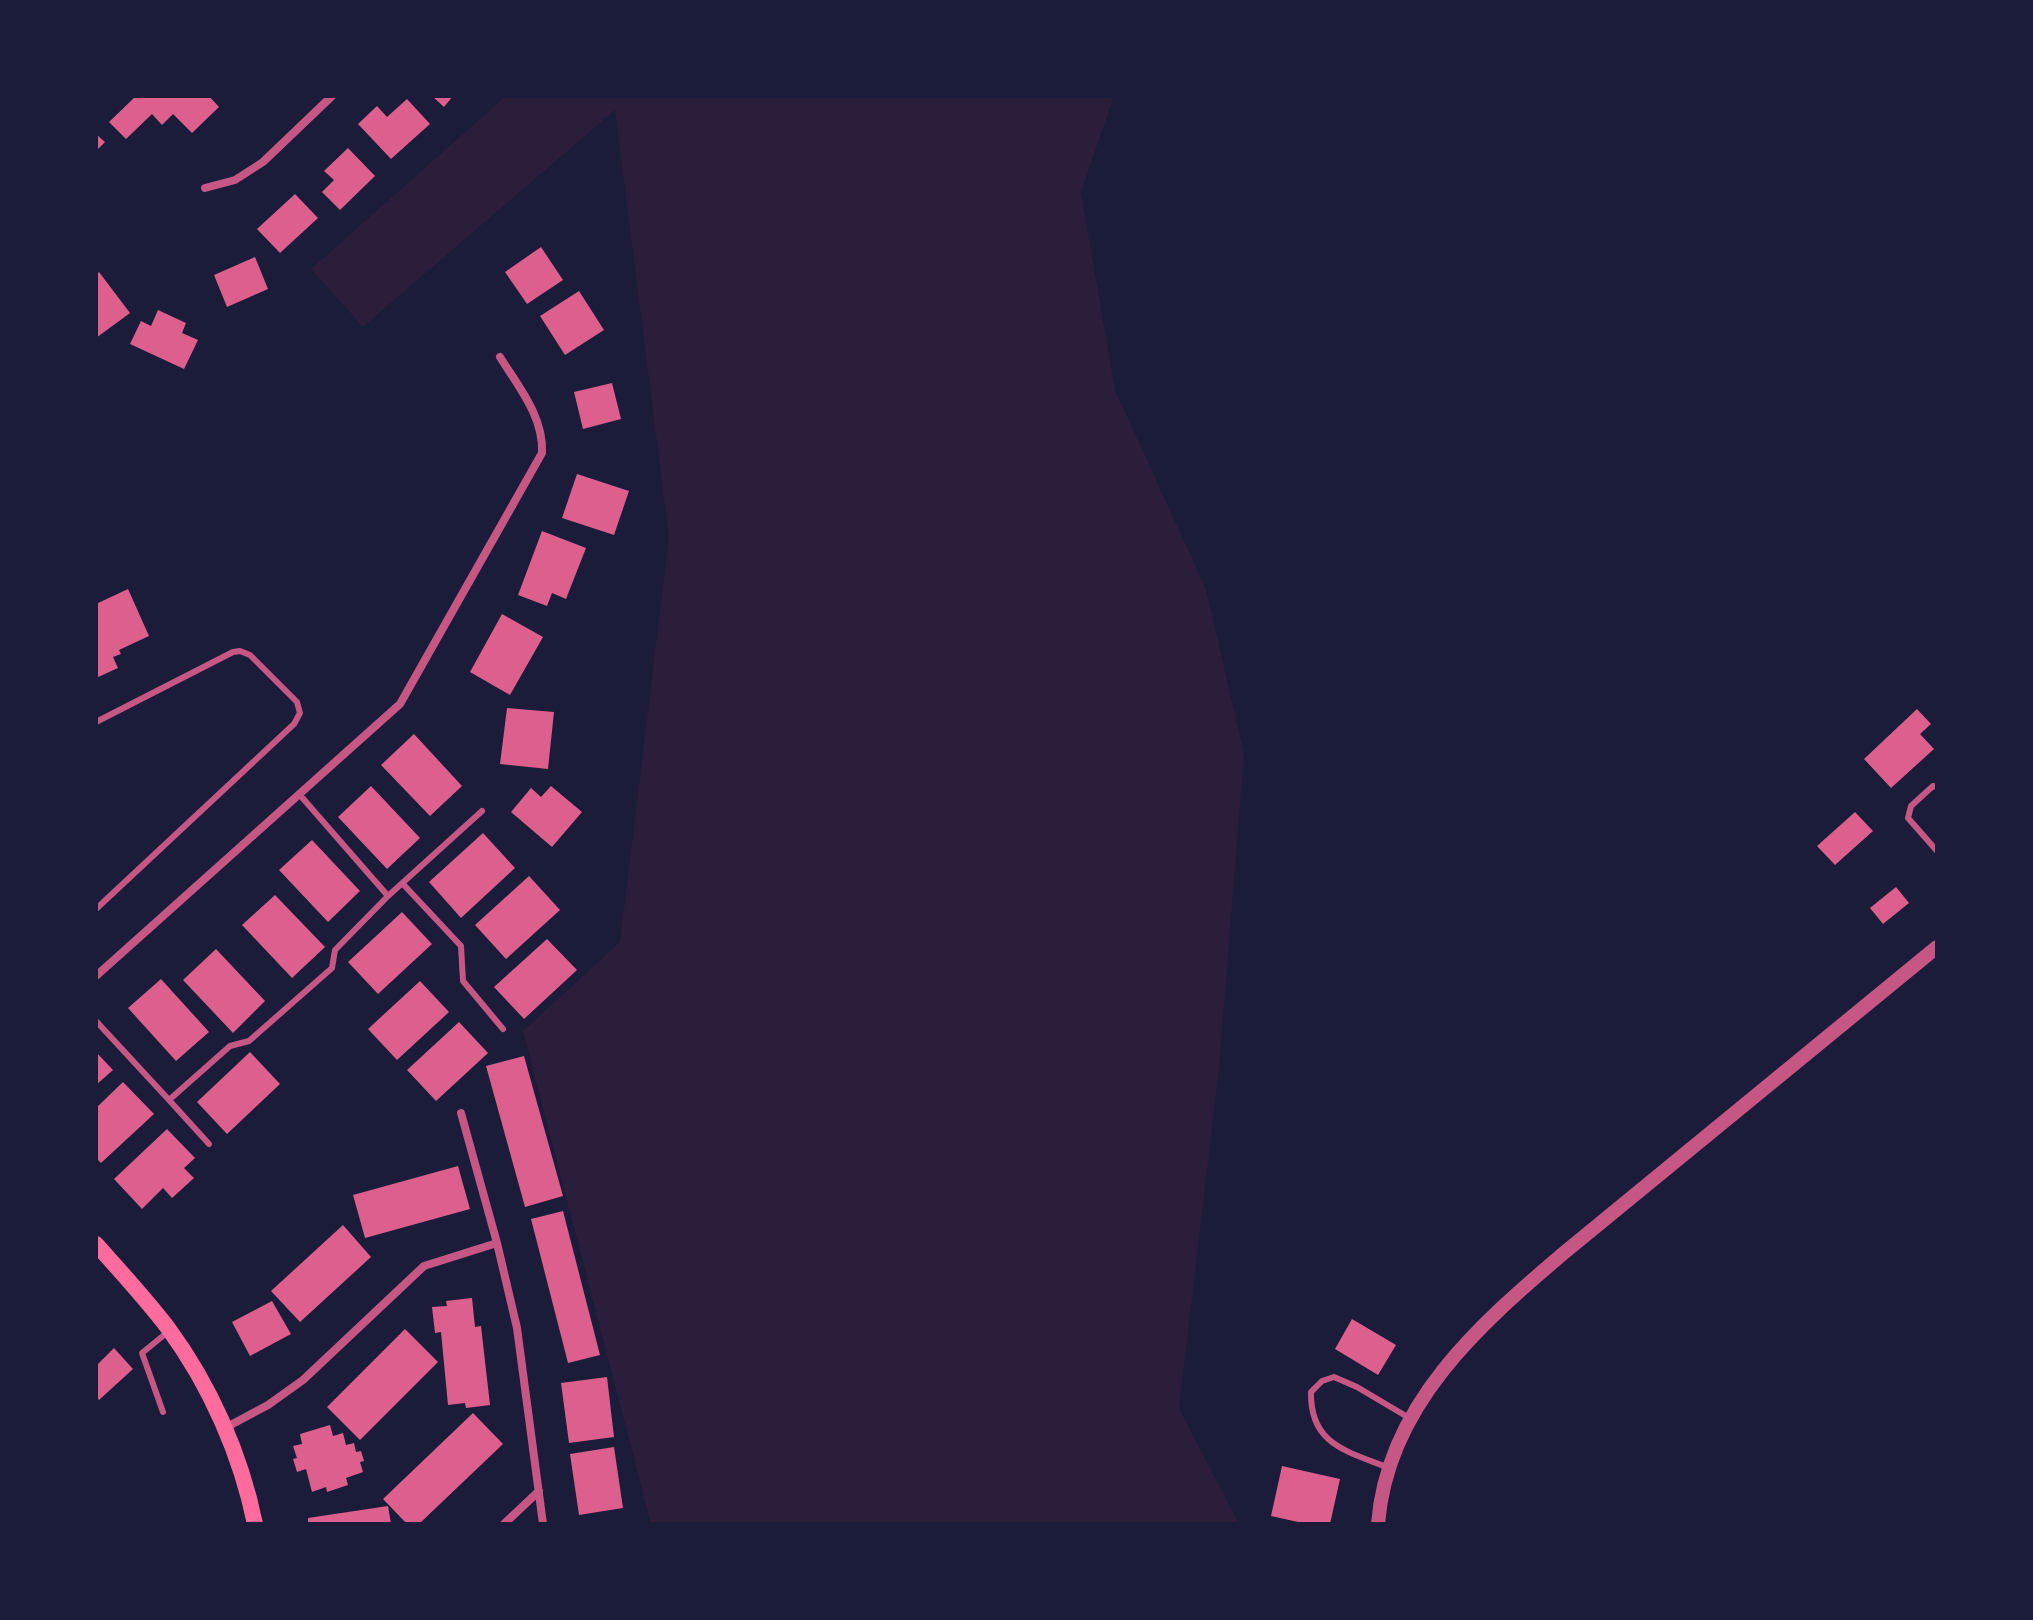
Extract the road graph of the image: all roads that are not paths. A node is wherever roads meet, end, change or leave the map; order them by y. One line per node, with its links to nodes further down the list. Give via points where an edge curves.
1 (332, 96): 2 (street, via 263,162 235,180)
2 (205, 188)
3 (500, 357): 6 (street, via 536,418 542,453 400,704)
4 (96, 722): 11 (lane, via 240,651 297,702 300,713)
5 (1937, 787): 8 (lane, via 1911,806 1908,818)
6 (299, 794): 10 (lane); 13 (street)
7 (482, 811): 9 (lane)
8 (1937, 851)
9 (403, 884): 10 (lane); 15 (lane, via 461,946 463,981)
10 (388, 896): 16 (lane, via 335,950 332,968 249,1041 230,1046)
11 (96, 909)
12 (1937, 947): 23 (street, via 1515,1294 1460,1349)
13 (96, 976)
14 (96, 1021): 16 (lane)
15 (503, 1029)
16 (169, 1100): 18 (lane)
17 (461, 1113): 19 (street)
18 (209, 1144)
19 (497, 1243): 24 (street, via 424,1266 303,1380); 26 (street, via 517,1328)
20 (96, 1244): 21 (main road)
21 (169, 1331): 22 (lane, via 142,1353); 24 (main road)
22 (163, 1412)
23 (1411, 1419): 25 (street); 25 (lane, via 1334,1377 1311,1392 1320,1432 1335,1447)
24 (224, 1428): 27 (main road)
25 (1389, 1469): 30 (street)
26 (539, 1491): 28 (street); 29 (street)
27 (255, 1524)
28 (504, 1524)
29 (543, 1524)
30 (1378, 1524)

